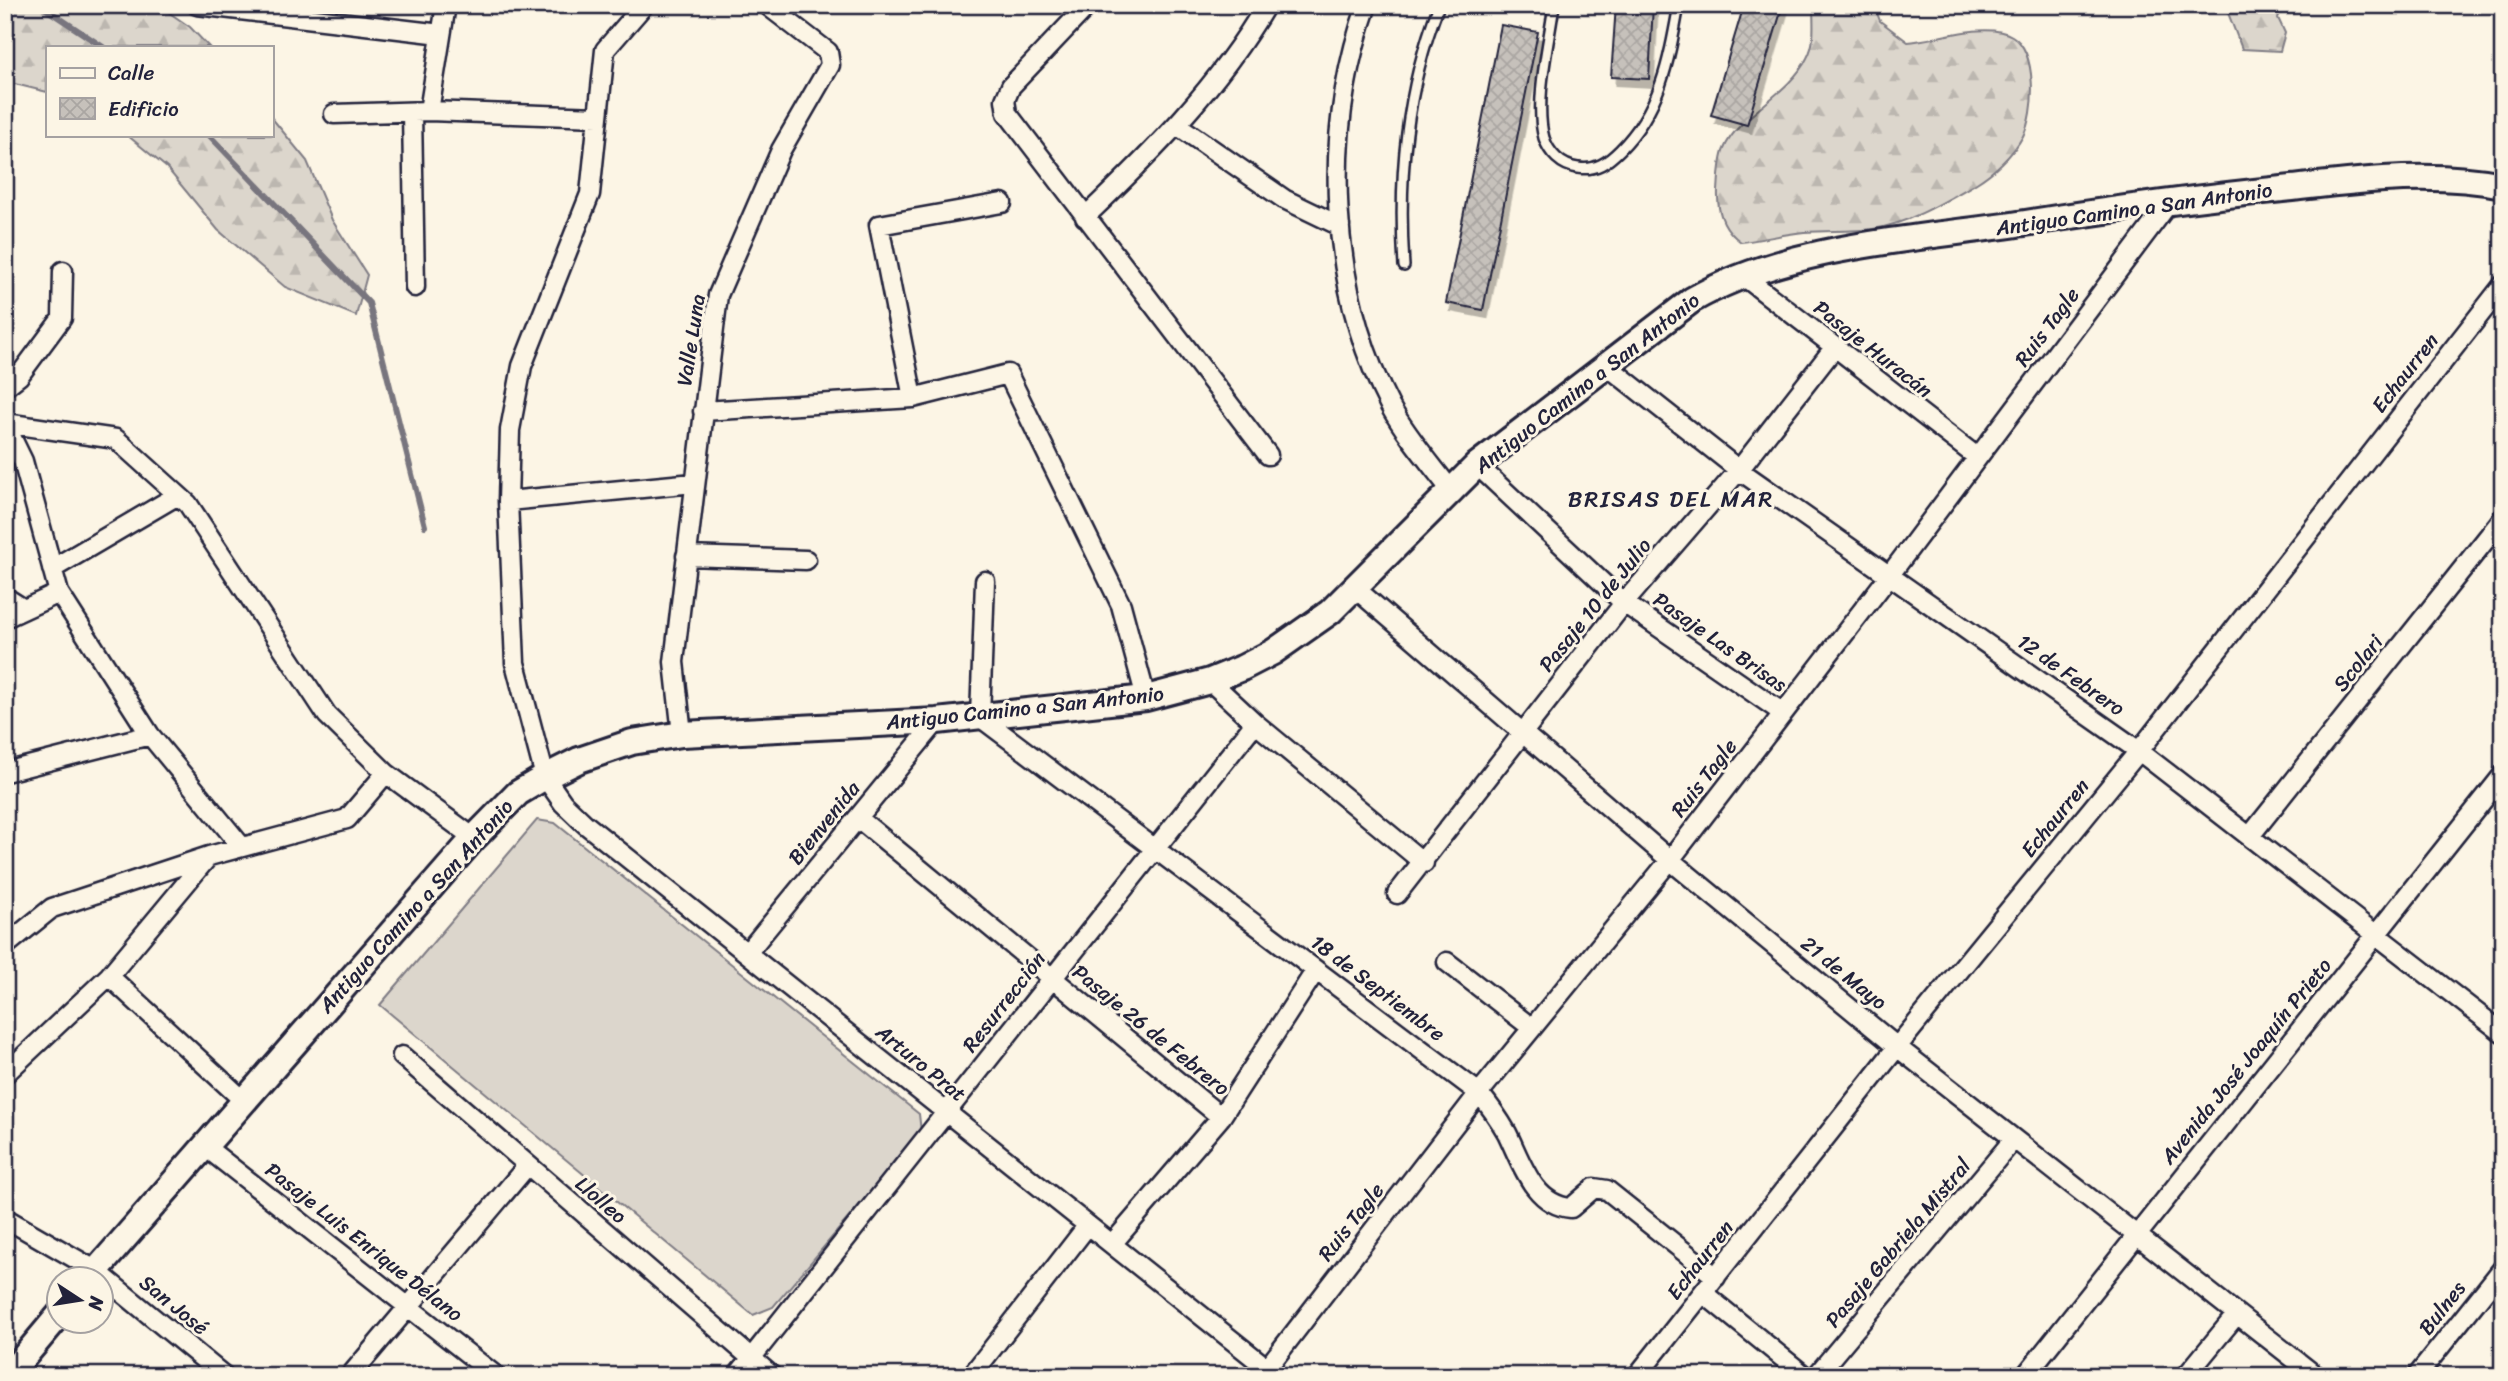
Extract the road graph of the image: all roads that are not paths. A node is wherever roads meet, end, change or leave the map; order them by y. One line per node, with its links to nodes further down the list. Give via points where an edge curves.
1 (197, 5): 11 (street)
2 (446, 5): 11 (street)
3 (644, 5): 14 (street, via 605,50)
4 (767, 5): 30 (street, Valle Luna, via 828,52 830,65 781,150 718,295)
5 (1087, 5): 19 (street, via 1011,86 1006,100 1007,113)
6 (1266, 5): 15 (street, via 1228,65)
7 (1367, 5): 20 (street, via 1344,96 1338,175)
8 (1438, 5): 21 (lane, via 1420,59 1405,137 1401,180)
9 (1554, 5): 10 (lane, via 1541,115 1544,136 1560,161 1589,169 1616,154 1653,108 1668,68)
10 (1679, 5)
11 (441, 34): 12 (street)
12 (420, 112): 13 (street); 14 (street); 25 (street)
13 (334, 114)
14 (598, 117): 39 (street, via 590,194 522,366 510,430)
15 (1177, 125): 19 (street); 20 (street, via 1284,199)
16 (2503, 185): 17 (street, Antiguo Camino a San Antonio, via 2411,177)
17 (2171, 200): 23 (street, Antiguo Camino a San Antonio, via 1831,252); 33 (street, Ruis Tagle)
18 (1002, 203): 29 (street, via 879,225)
19 (1085, 217): 32 (street)
20 (1340, 226): 37 (street, via 1352,294 1375,370 1391,407)
21 (1404, 266)
22 (63, 271): 28 (street, via 62,318 19,376)
23 (1742, 275): 26 (street, Pasaje Huracán); 27 (street, Antiguo Camino a San Antonio, via 1692,300)
24 (2503, 285): 61 (street, Echaurren)
25 (415, 287)
26 (1834, 348): 33 (street, Pasaje Huracán); 35 (street, Pasaje 10 de Julio)
27 (1606, 365): 34 (street, Antiguo Camino a San Antonio); 35 (street, 12 de Febrero)
28 (5, 387)
29 (913, 398): 30 (street); 53 (street, via 1008,374 1121,605)
30 (703, 411): 36 (street, Valle Luna)
31 (5, 423): 38 (street, via 116,439); 43 (street, via 23,461)
32 (1268, 455)
33 (1977, 457): 44 (street, Ruis Tagle)
34 (1477, 465): 37 (street, Antiguo Camino a San Antonio); 49 (street, Pasaje Las Brisas)
35 (1739, 470): 44 (street, 12 de Febrero); 49 (street, Pasaje 10 de Julio)
36 (694, 482): 39 (street); 41 (street, Valle Luna)
37 (1453, 492): 46 (street, Antiguo Camino a San Antonio)
38 (178, 495): 43 (street); 63 (street, via 327,715)
39 (508, 501): 65 (street, via 515,663)
40 (2503, 518): 67 (street, Scolari)
41 (686, 556): 42 (street); 59 (street, Valle Luna, via 674,662)
42 (806, 560)
43 (52, 569): 47 (street)
44 (1889, 576): 54 (street, Ruis Tagle); 61 (street, 12 de Febrero)
45 (985, 581): 55 (street)
46 (1356, 589): 52 (street, Antiguo Camino a San Antonio, via 1273,652); 58 (street, 21 de Mayo)
47 (59, 593): 50 (street); 60 (street)
48 (5, 597): 50 (street)
49 (1624, 603): 54 (street, Pasaje Las Brisas); 58 (street, Pasaje 10 de Julio)
50 (24, 609): 51 (street)
51 (5, 618)
52 (1210, 681): 53 (street, Antiguo Camino a San Antonio); 57 (street)
53 (1146, 698): 55 (street, Antiguo Camino a San Antonio)
54 (1783, 713): 72 (street, Ruis Tagle)
55 (980, 717): 56 (street, Antiguo Camino a San Antonio); 70 (street, 18 de Septiembre)
56 (937, 721): 59 (street, Antiguo Camino a San Antonio); 66 (street, Bienvenida)
57 (1255, 723): 70 (street, Resurrección); 73 (street)
58 (1523, 730): 72 (street, 21 de Mayo); 73 (street, Pasaje 10 de Julio)
59 (682, 734): 65 (street, Antiguo Camino a San Antonio, via 605,750)
60 (150, 735): 62 (street); 69 (street)
61 (2139, 751): 67 (street, 12 de Febrero); 84 (street, Echaurren)
62 (5, 772)
63 (386, 774): 68 (street); 69 (street, via 347,819)
64 (2503, 775): 75 (street, Avenida José Joaquín Prieto)
65 (545, 777): 68 (street, Antiguo Camino a San Antonio, via 518,793); 77 (street, Arturo Prat, via 586,824)
66 (858, 818): 77 (street, Bienvenida); 81 (street, Pasaje 26 de Febrero)
67 (2249, 836): 75 (street, 12 de Febrero)
68 (474, 838): 88 (street, Antiguo Camino a San Antonio)
69 (242, 847): 71 (street)
70 (1155, 849): 79 (street, 18 de Septiembre); 81 (street, Resurrección)
71 (209, 856): 76 (street, via 52,908); 80 (street)
72 (1670, 860): 82 (street, Ruis Tagle); 84 (street, 21 de Mayo)
73 (1424, 863): 74 (street, Pasaje 10 de Julio)
74 (1397, 894)
75 (2376, 934): 83 (street, 12 de Febrero); 96 (street, Avenida José Joaquín Prieto)
76 (5, 946)
77 (747, 953): 89 (street, Arturo Prat)
78 (1447, 962): 82 (street)
79 (1316, 970): 87 (street, 18 de Septiembre); 90 (street)
80 (109, 976): 86 (street); 88 (street)
81 (1052, 978): 89 (street, Resurrección); 90 (street, Pasaje 26 de Febrero)
82 (1532, 1028): 87 (street, Ruis Tagle)
83 (2503, 1032)
84 (1897, 1046): 91 (street, 21 de Mayo); 101 (street, Echaurren)
85 (402, 1056): 93 (street, Llolleo)
86 (5, 1074)
87 (1479, 1093): 101 (street, 18 de Septiembre, via 1498,1117 1523,1171 1544,1195 1571,1208 1594,1188 1607,1190); 108 (street, Ruis Tagle)
88 (243, 1100): 92 (street, Antiguo Camino a San Antonio)
89 (946, 1112): 95 (street, Arturo Prat); 107 (street, Resurrección)
90 (1221, 1116): 97 (street)
91 (2014, 1139): 96 (street, 21 de Mayo); 118 (street, Pasaje Gabriela Mistral)
92 (203, 1144): 99 (street, Antiguo Camino a San Antonio); 104 (street, Pasaje Luis Enrique Délano)
93 (527, 1166): 104 (street); 107 (street, Llolleo)
94 (5, 1218): 98 (street, San José)
95 (1088, 1225): 97 (street, Arturo Prat); 115 (street)
96 (2137, 1235): 105 (street, 21 de Mayo); 119 (street, Avenida José Joaquín Prieto)
97 (1112, 1244): 108 (street, Arturo Prat)
98 (78, 1266)
99 (100, 1266)
100 (2503, 1268): 122 (street, Bulnes)
101 (1716, 1277): 103 (street, Echaurren)
102 (116, 1293): 110 (street, San José)
103 (1703, 1293): 116 (street, Echaurren); 117 (street)
104 (408, 1307): 111 (street); 112 (street, Pasaje Luis Enrique Délano)
105 (2237, 1314): 120 (street); 121 (street, 21 de Mayo)
106 (46, 1331): 109 (street)
107 (751, 1359): 113 (street, Resurrección); 114 (street, Llolleo)
108 (1269, 1373)
109 (8, 1376)
110 (224, 1376)
111 (350, 1376)
112 (496, 1376)
113 (737, 1376)
114 (772, 1376)
115 (971, 1376)
116 (1637, 1376)
117 (1805, 1376)
118 (1816, 1376)
119 (2025, 1376)
120 (2186, 1376)
121 (2316, 1376)
122 (2417, 1376)

